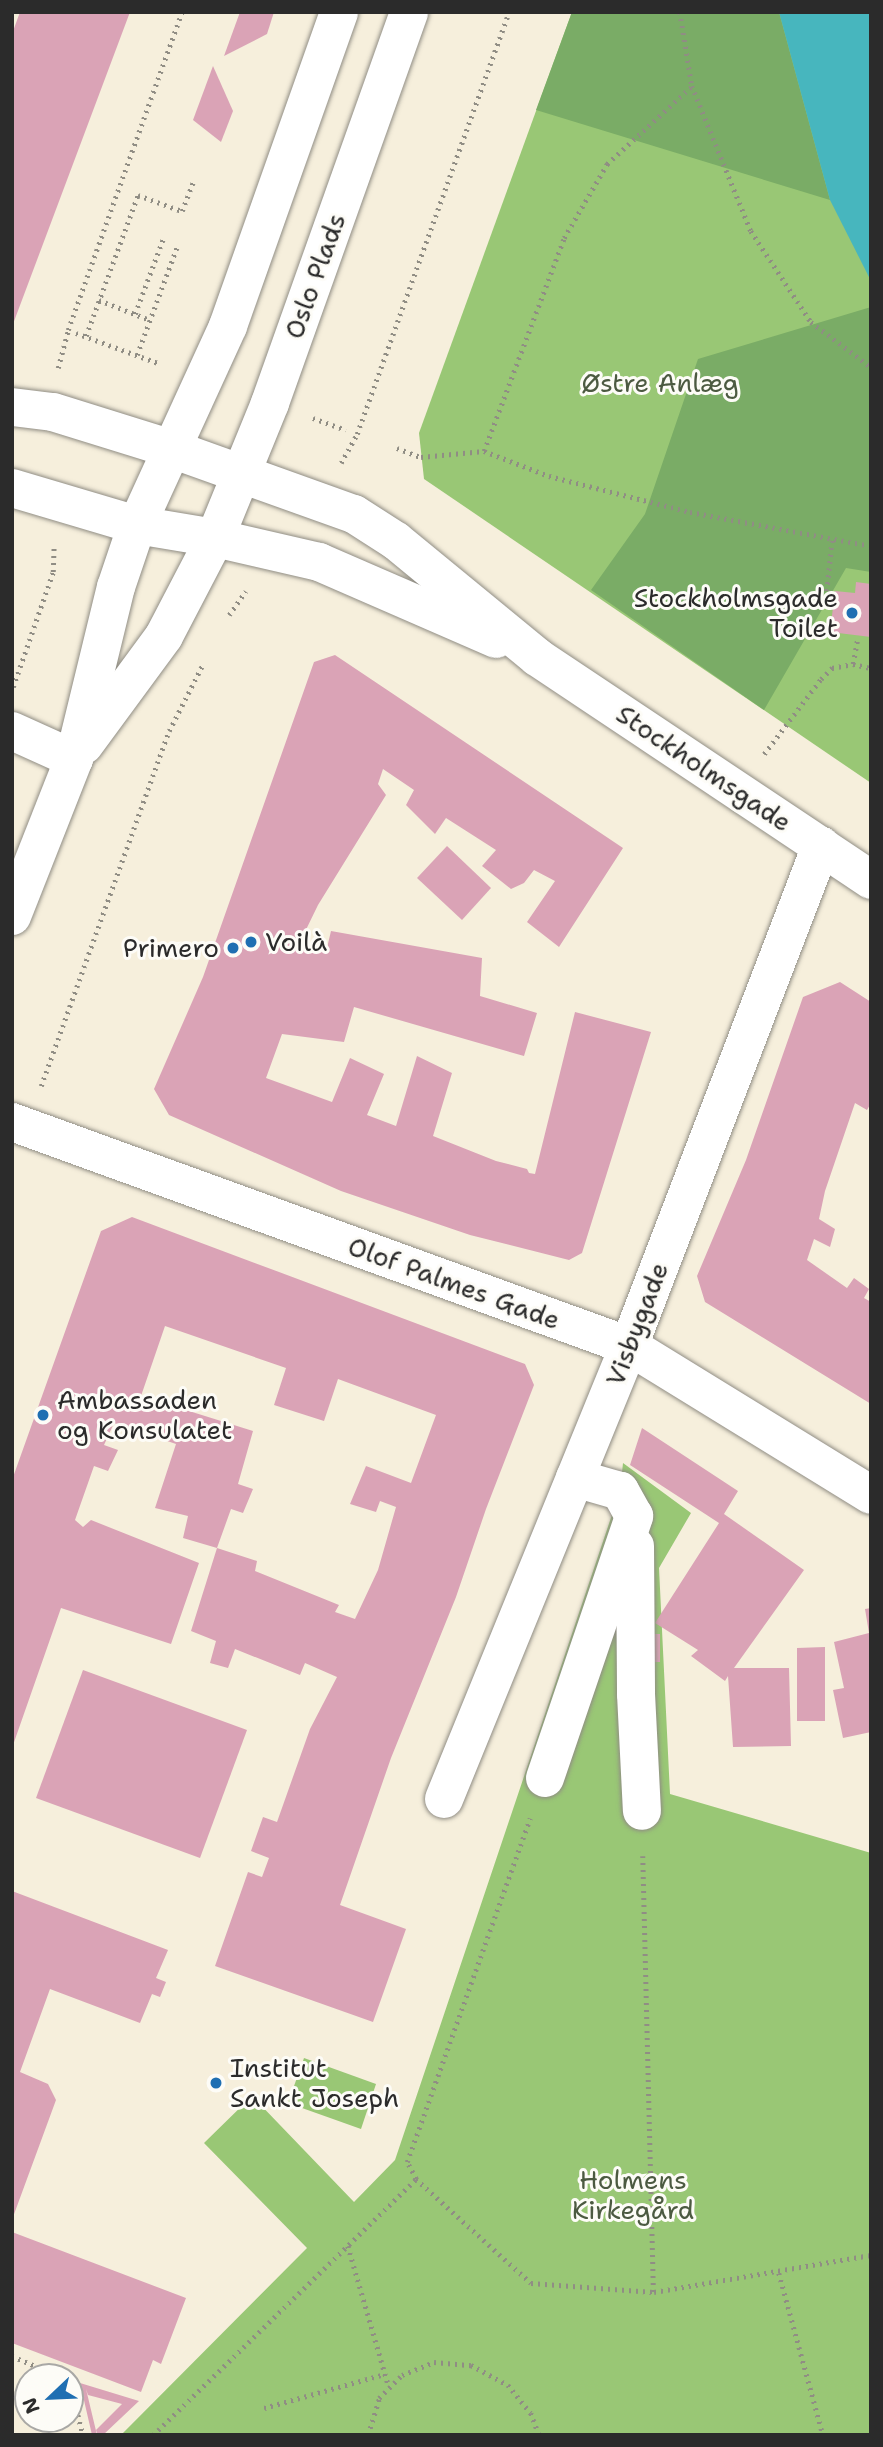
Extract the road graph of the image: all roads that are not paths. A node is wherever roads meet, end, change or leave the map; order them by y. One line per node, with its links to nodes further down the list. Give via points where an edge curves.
1 (339, 12): 4 (street, via 228,326)
2 (409, 12): 5 (street, Oslo Plads)
3 (12, 407): 4 (street, Stockholmsgade, via 53,412)
4 (173, 449): 5 (street, Stockholmsgade); 7 (street)
5 (240, 475): 8 (street, Oslo Plads); 9 (street, Stockholmsgade, via 354,514 396,541)
6 (12, 488): 7 (street, Stockholmsgade)
7 (137, 525): 8 (street, Stockholmsgade); 11 (street, via 116,587)
8 (215, 538): 9 (street, Stockholmsgade, via 319,562); 11 (street, Oslo Plads, via 164,636)
9 (537, 657): 12 (street, Stockholmsgade)
10 (12, 731): 11 (street)
11 (74, 759): 14 (street)
12 (821, 846): 13 (street, Stockholmsgade); 16 (street, Visbygade)
13 (871, 880)
14 (12, 916)
15 (12, 1122): 16 (street, Olof Palmes Gade)
16 (629, 1346): 17 (street, Visbygade); 18 (street, Olof Palmes Gade)
17 (575, 1478): 19 (street, via 620,1491); 21 (street, Visbygade)
18 (871, 1495)
19 (634, 1516): 20 (street); 22 (street)
20 (545, 1779)
21 (444, 1799)
22 (642, 1811)

